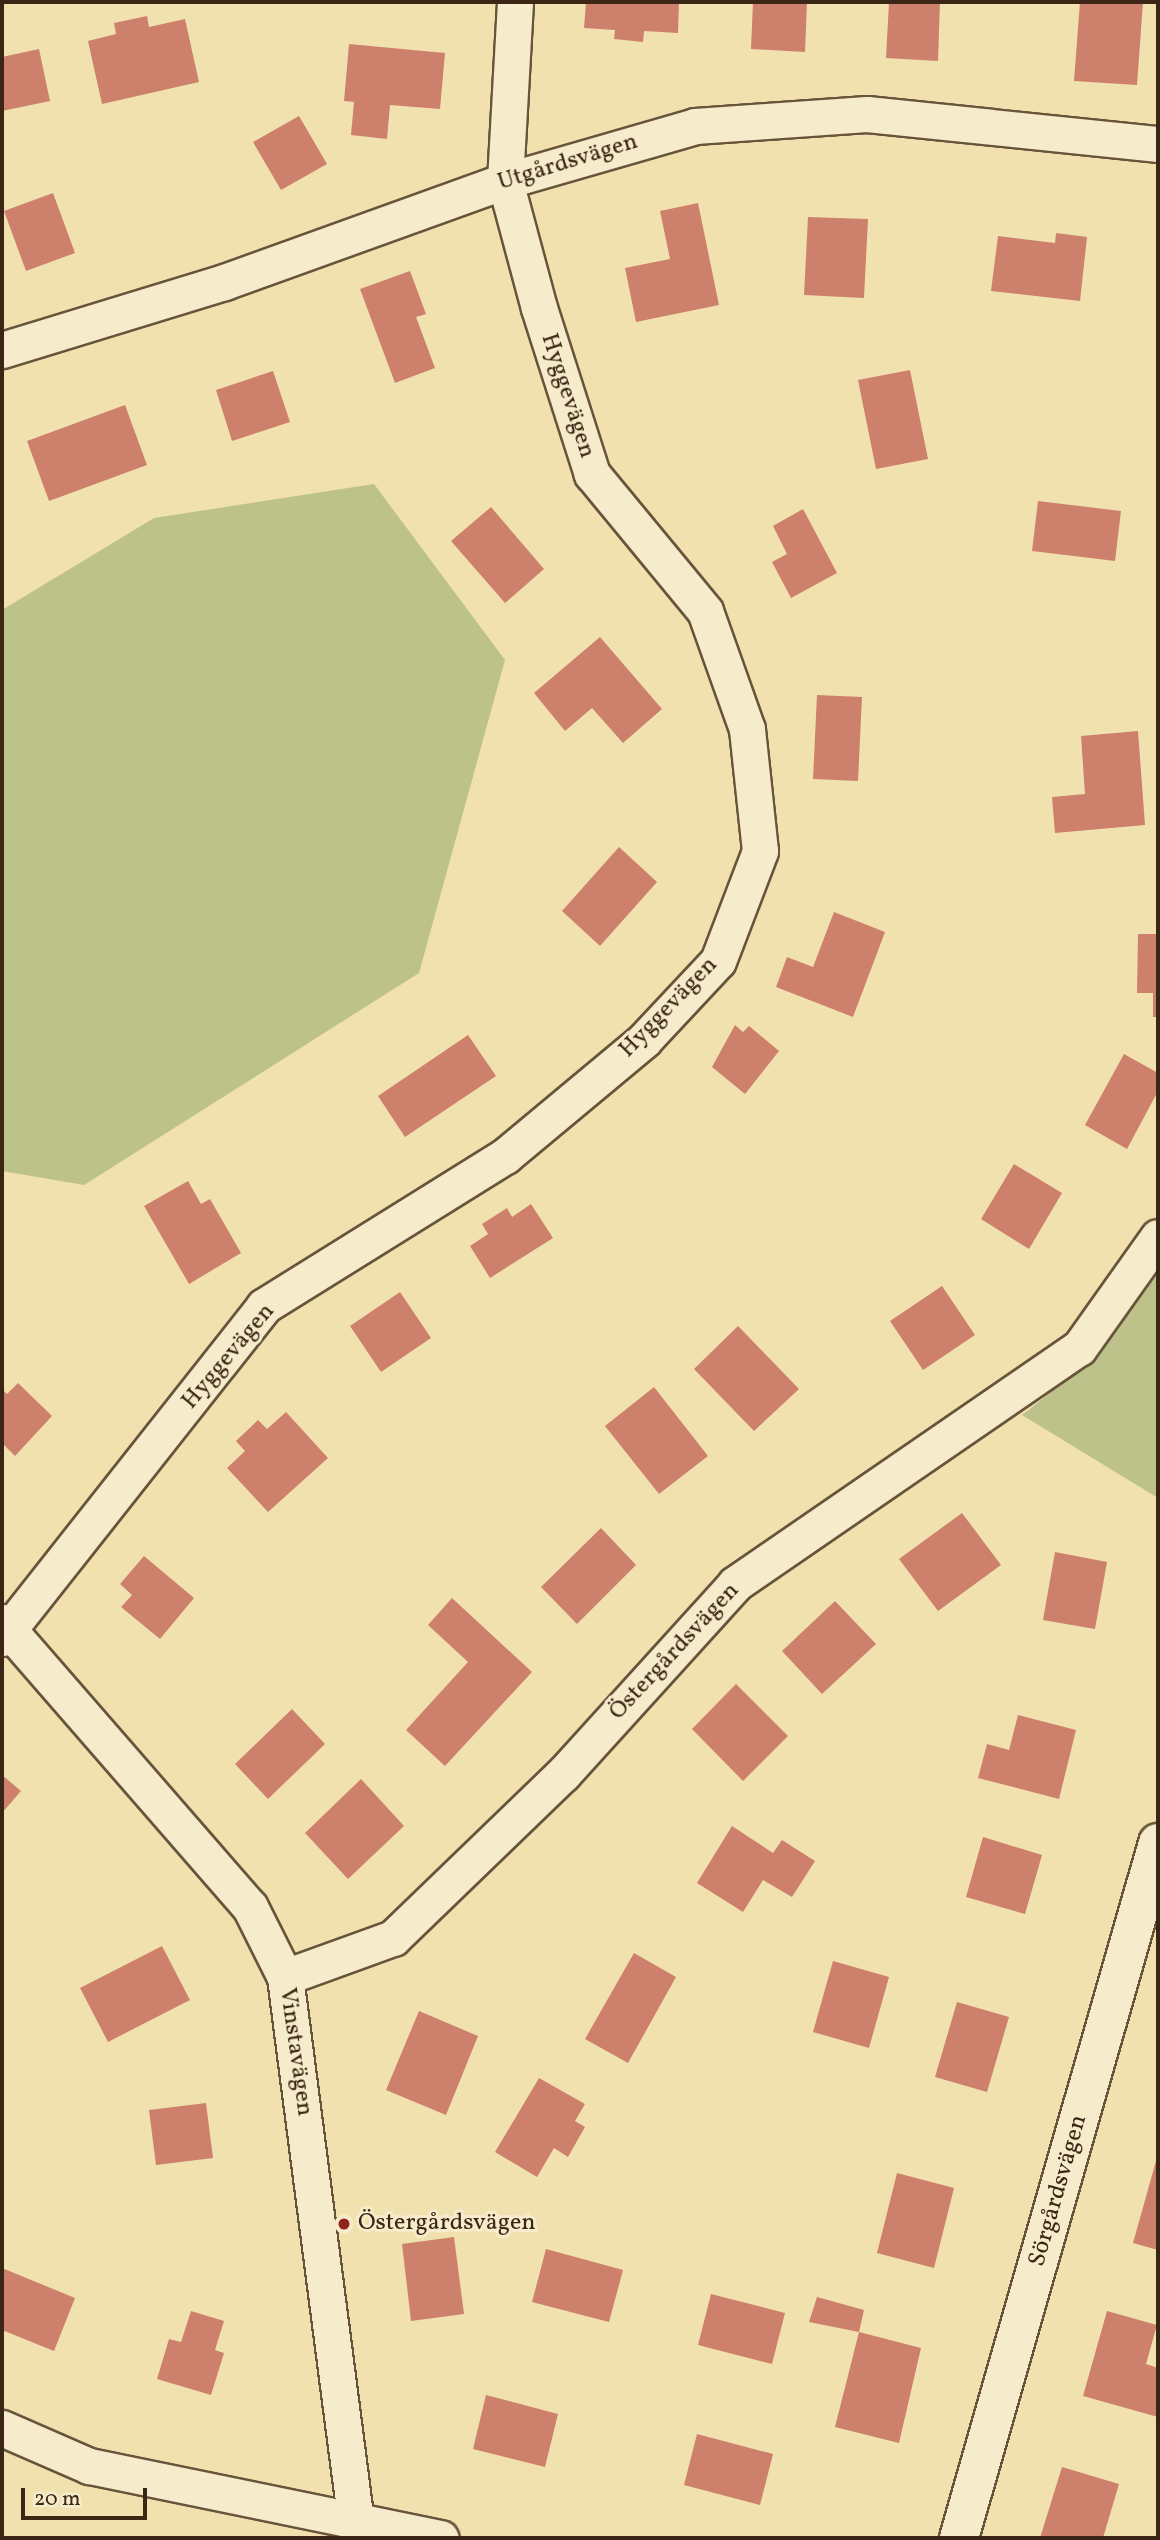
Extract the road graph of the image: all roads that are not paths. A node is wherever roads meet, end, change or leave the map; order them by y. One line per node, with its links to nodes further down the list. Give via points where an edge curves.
1 (515, 2): 3 (street, Hyggevägen)
2 (1158, 144): 3 (street, Utgårdsvägen, via 867,114 695,126)
3 (505, 181): 4 (street, Utgårdsvägen, via 224,282); 6 (street, Hyggevägen, via 592,474 705,611 747,729 760,850 718,961 644,1040 505,1156 264,1306)
4 (2, 350)
5 (1158, 1237): 8 (street, Östergårdsvägen, via 1079,1348 736,1584 563,1774 393,1938)
6 (4, 1630): 8 (street, Vinstavägen, via 250,1907)
7 (1158, 1843): 12 (street, Sörgårdsvägen)
8 (285, 1977): 10 (street, Vinstavägen)
9 (2, 2428): 10 (street, via 89,2466)
10 (358, 2531): 11 (street)
11 (441, 2538)
12 (959, 2538)

